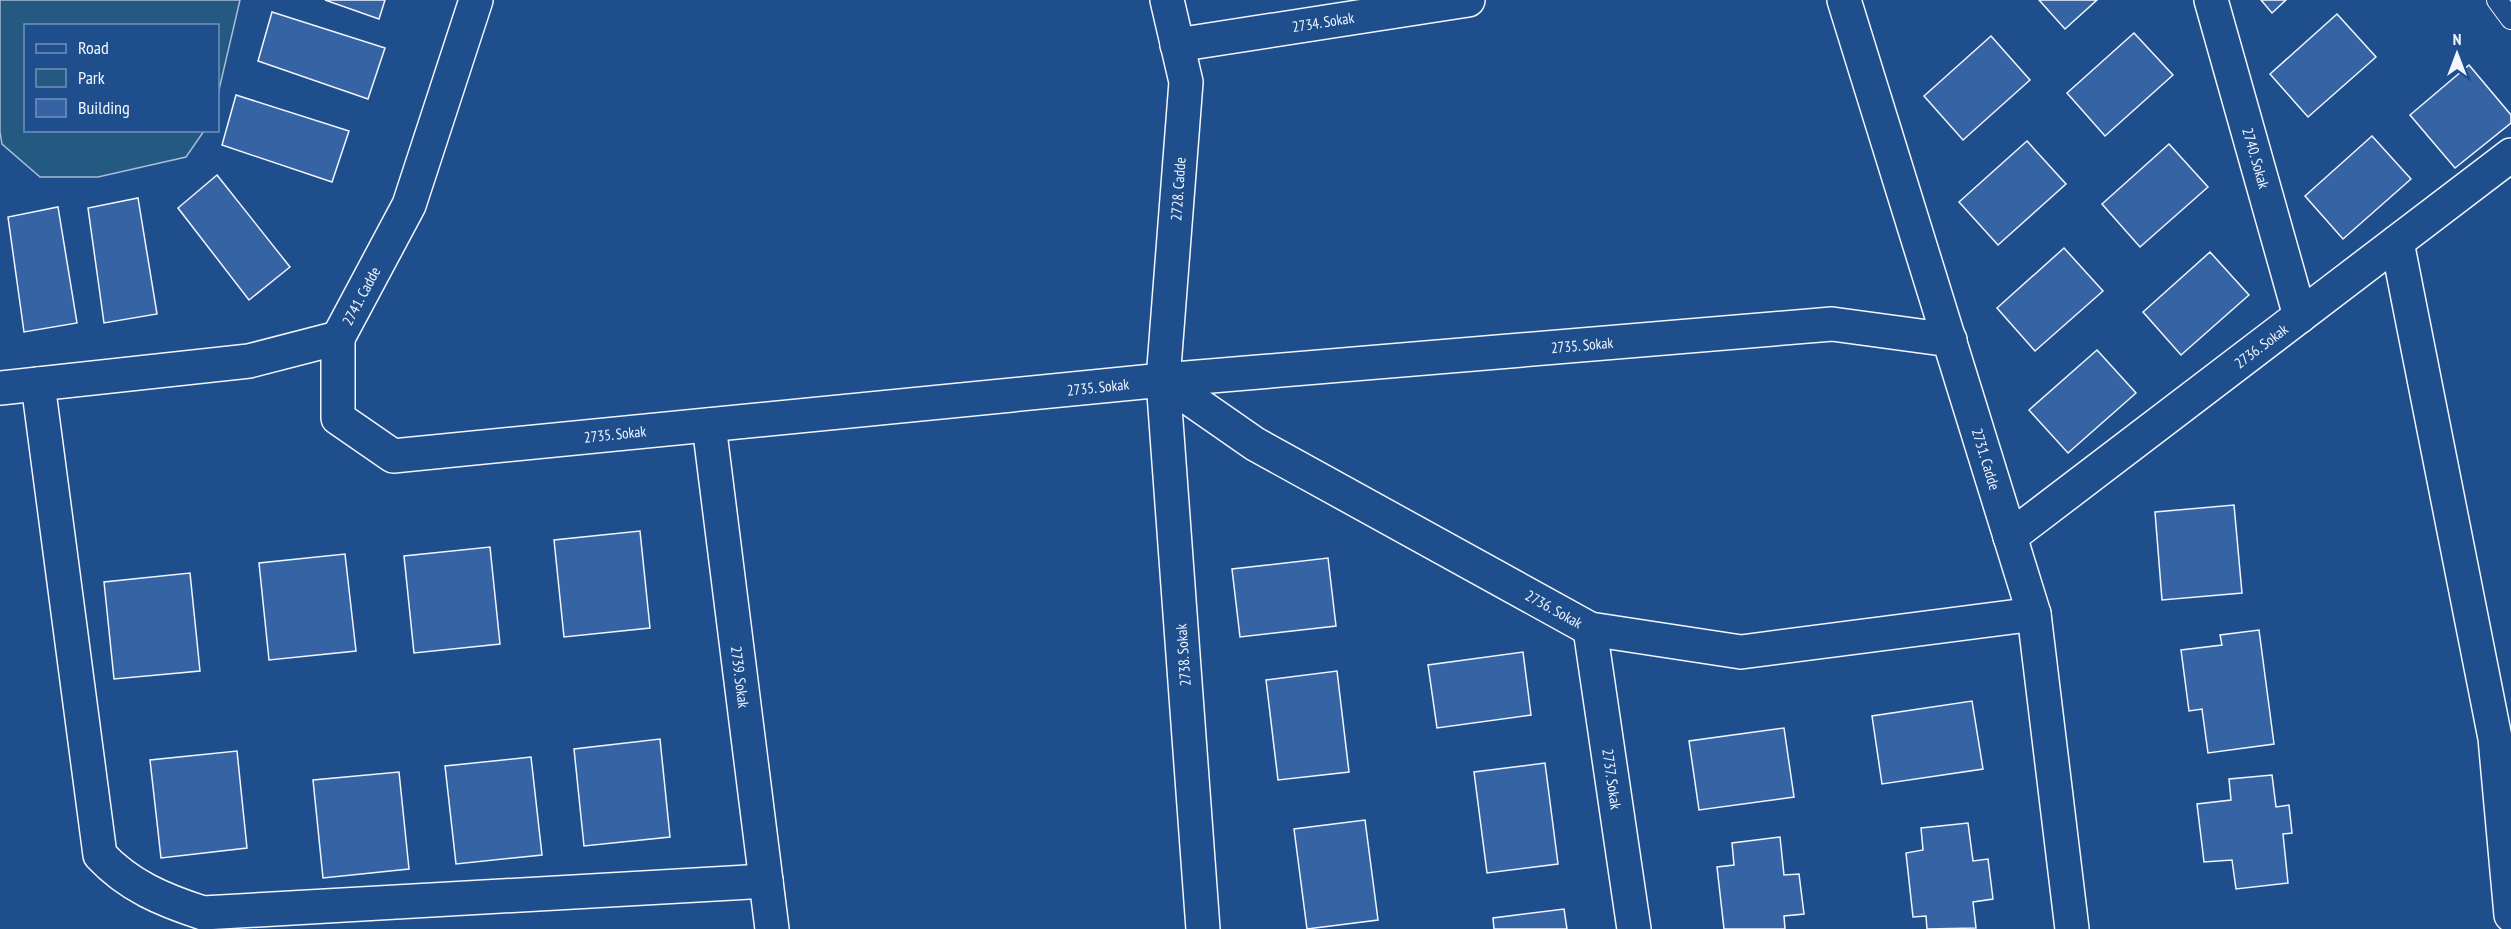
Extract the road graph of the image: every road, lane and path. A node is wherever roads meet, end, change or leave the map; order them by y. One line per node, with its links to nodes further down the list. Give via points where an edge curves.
1 (476, 0): 12 (street, 2741. Cadde, via 410,206)
2 (1167, 0): 8 (street, 2728. Cadde)
3 (1468, 0): 8 (street, 2734. Sokak)
4 (1844, 0): 13 (street, 2731. Cadde)
5 (2211, 0): 11 (street, 2740. Sokak)
6 (2497, 0): 7 (lane)
7 (2511, 19)
8 (1178, 45): 14 (street, 2728. Cadde, via 1186,82)
9 (2511, 155): 10 (street, 2736. Sokak)
10 (2397, 243): 11 (street, 2736. Sokak); 22 (street, via 2495,738)
11 (2300, 316): 18 (street, 2736. Sokak)
12 (338, 338): 15 (street, 2741. Cadde, via 249,361); 17 (street, 2735. Sokak, via 338,418 393,456)
13 (1950, 340): 14 (street, 2735. Sokak, via 1832,324); 18 (street, 2731. Cadde)
14 (1163, 380): 17 (street, 2735. Sokak); 20 (street, 2736. Sokak, via 1255,444); 25 (street, 2738. Sokak)
15 (38, 384): 16 (street, 2741. Cadde); 23 (street, via 100,855 118,874 147,891 203,913)
16 (0, 388)
17 (709, 425): 21 (street, 2739. Sokak)
18 (2010, 537): 19 (street, 2731. Cadde)
19 (2034, 614): 20 (street, 2736. Sokak, via 1741,652); 27 (street, 2731. Cadde)
20 (1590, 629): 26 (street, 2737. Sokak)
21 (766, 881): 23 (street); 24 (street, 2739. Sokak)
22 (2511, 915)
23 (369, 916)
24 (772, 929)
25 (1203, 929)
26 (1634, 929)
27 (2072, 929)

